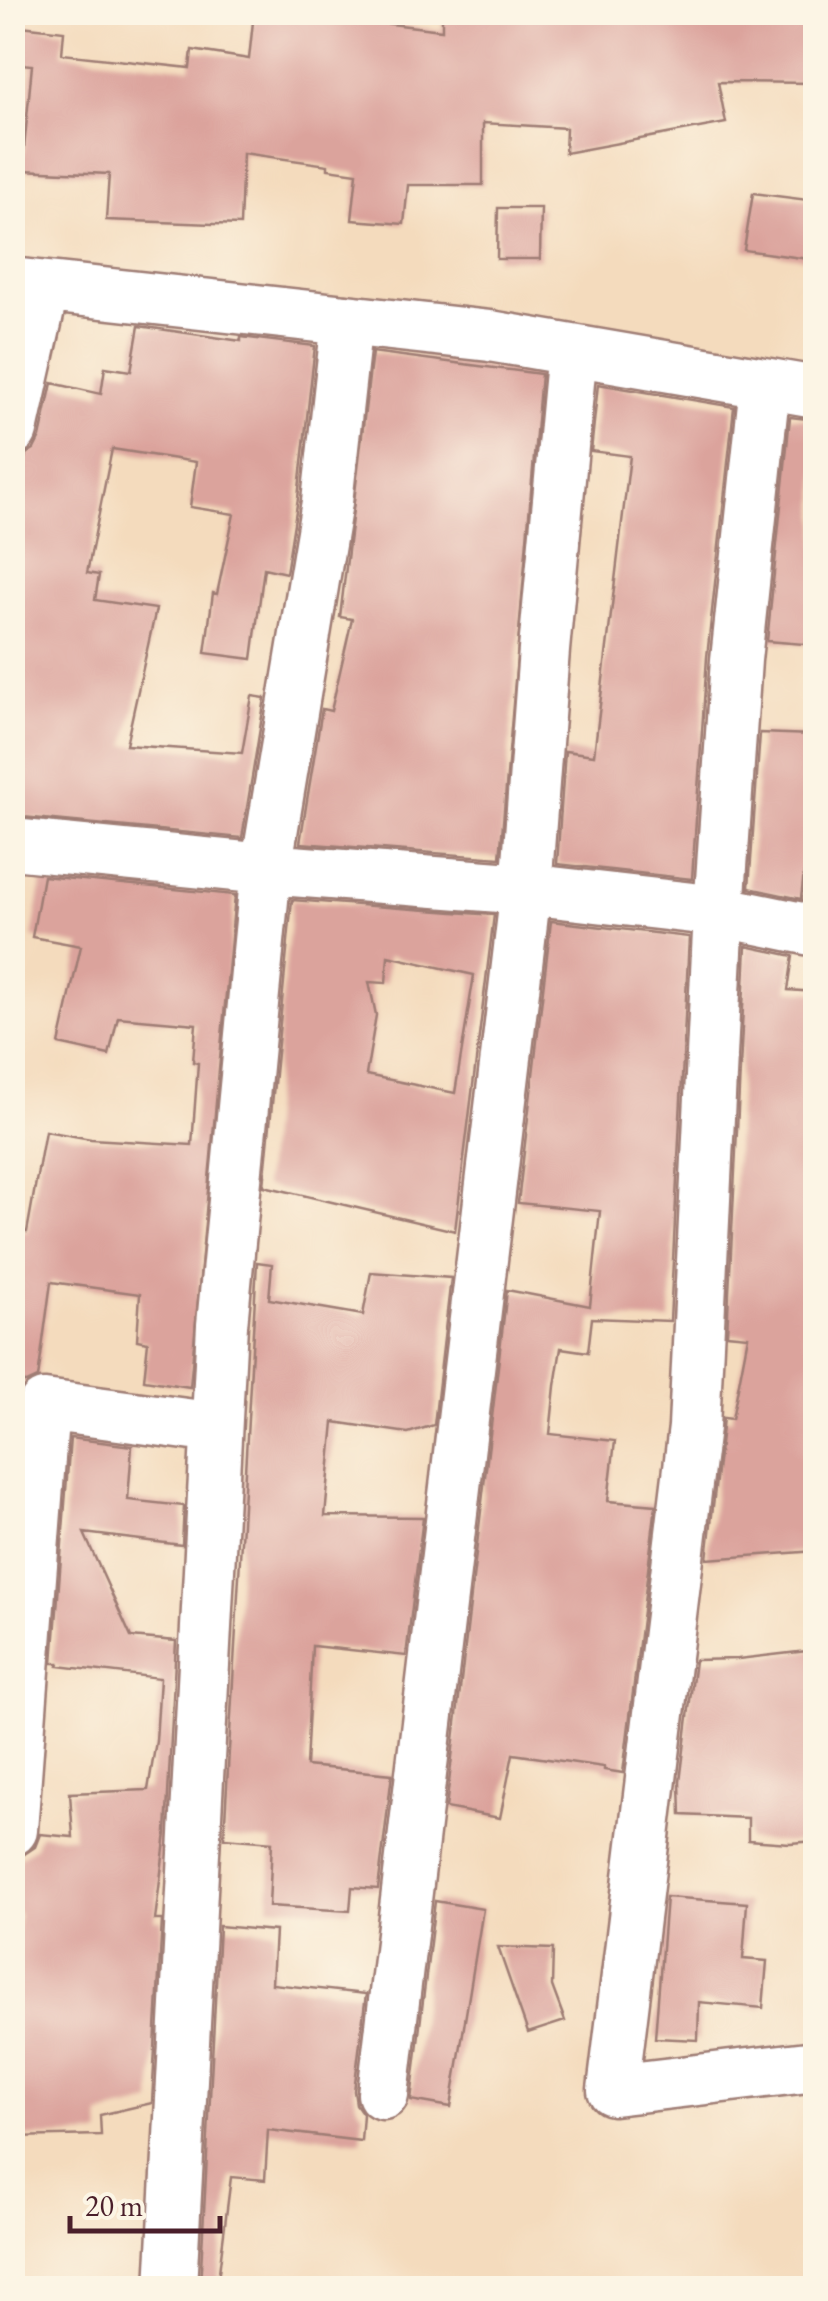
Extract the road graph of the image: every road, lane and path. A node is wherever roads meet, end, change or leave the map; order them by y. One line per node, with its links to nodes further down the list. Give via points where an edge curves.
1 (28, 285): 2 (street); 6 (street)
2 (347, 320): 3 (street); 8 (street, via 327,502)
3 (572, 350): 4 (street); 9 (street)
4 (765, 384): 5 (street); 10 (street)
5 (816, 392)
6 (12, 430)
7 (12, 844): 8 (street)
8 (266, 870): 9 (street); 12 (street)
9 (526, 889): 10 (street); 15 (street)
10 (719, 911): 11 (street); 14 (street, via 694,1427 613,2090)
11 (816, 931)
12 (216, 1428): 13 (street, via 44,1405); 16 (street)
13 (12, 1830)
14 (816, 2066)
15 (383, 2094)
16 (171, 2288)

